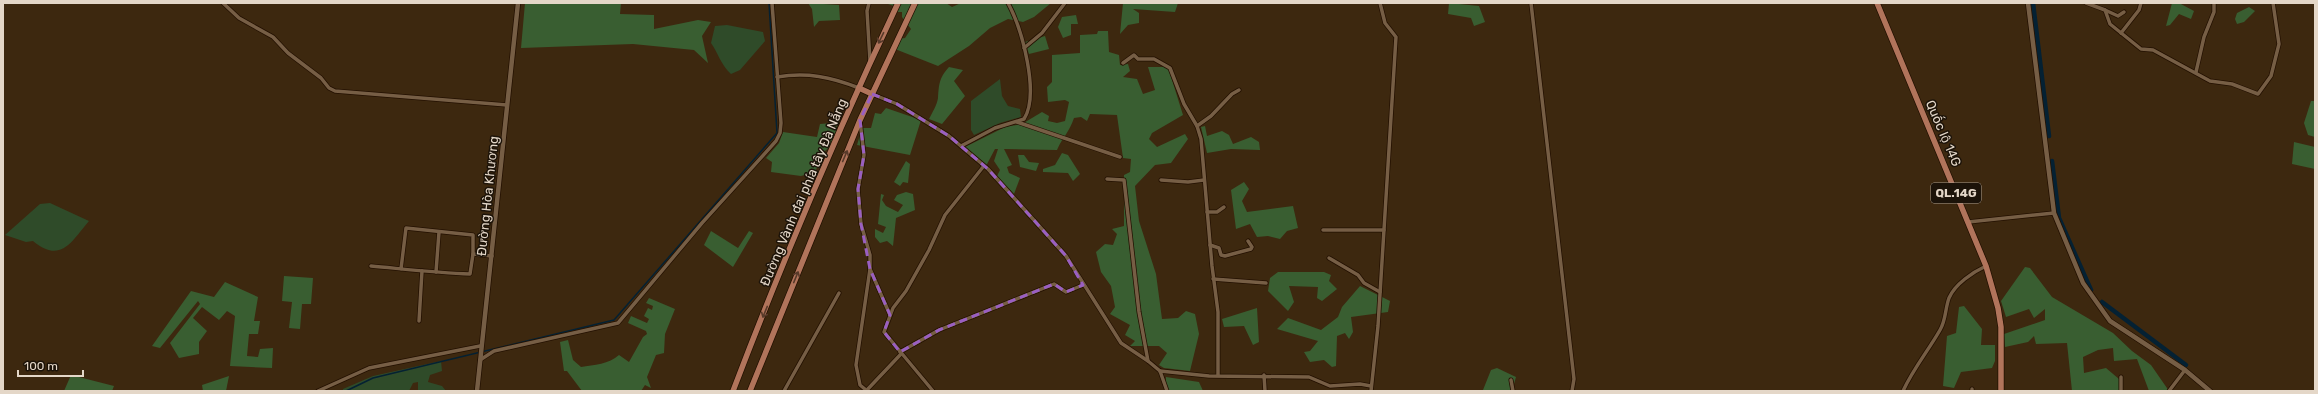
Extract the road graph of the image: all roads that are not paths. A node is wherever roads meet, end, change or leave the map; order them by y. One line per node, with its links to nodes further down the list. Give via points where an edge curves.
1 (223, 3): 28 (street, via 239,18 273,37 288,53 335,91)
2 (518, 3): 28 (street, Đường Hòa Khương)
3 (772, 3): 24 (street)
4 (869, 3): 21 (street, via 867,11)
5 (898, 3): 21 (main road, Đường Vành đai phía tây Đà Nẵng, one-way to 21)
6 (915, 3): 27 (main road, Đường Vành đai phía tây Đà Nẵng)
7 (1008, 3): 20 (street)
8 (1065, 3): 20 (street, via 1042,33)
9 (1380, 3): 43 (street, via 1385,23 1396,37)
10 (1531, 3): 87 (street, via 1571,356)
11 (1877, 3): 41 (main road, Quốc lộ 14G / QL.14G)
12 (2028, 3): 40 (street)
13 (2086, 3): 17 (street)
14 (2141, 3): 19 (street)
15 (2214, 3): 23 (street, via 2214,12 2204,37)
16 (2272, 3): 23 (street, via 2279,44 2271,76 2260,93 2232,84 2210,81)
17 (2106, 10): 18 (street, via 2118,16); 19 (street, via 2110,24)
18 (2124, 12)
19 (2122, 33): 23 (street, via 2141,49 2153,50)
20 (1024, 48): 30 (street, via 1030,73 1028,113 1024,120)
21 (870, 62): 25 (main road, Đường Vành đai phía tây Đà Nẵng)
22 (1123, 63): 31 (street, via 1134,55 1138,59 1154,60 1170,68 1184,104)
23 (2196, 72)
24 (778, 77): 25 (street, via 798,74 832,78); 65 (street, via 780,133 776,141 702,223 623,320 614,325 494,351)
25 (859, 88): 27 (main road); 78 (main road, Đường Vành đai phía tây Đà Nẵng, one-way to 78, via 807,206)
26 (1239, 90): 31 (street, via 1212,116)
27 (872, 94): 29 (main road, Đường Vành đai phía tây Đà Nẵng); 32 (street, via 897,104)
28 (507, 106): 48 (street, Đường Hòa Khương)
29 (860, 120): 53 (street, via 864,155 858,188 861,224 870,255); 79 (main road, Đường Vành đai phía tây Đà Nẵng, one-way to 29)
30 (1016, 122): 32 (street, via 995,128); 33 (street)
31 (1197, 126): 37 (street, via 1203,151)
32 (961, 146): 34 (street)
33 (1120, 157)
34 (983, 167): 58 (street, via 988,169 1066,256); 61 (street, via 945,214 929,250)
35 (1107, 179): 66 (street, via 1124,180 1139,312)
36 (1161, 180): 37 (street)
37 (1204, 180): 39 (street)
38 (1224, 207): 39 (street, via 1217,212)
39 (1207, 212): 46 (street)
40 (2054, 212): 41 (street); 67 (street, via 2086,289 2110,321)
41 (1968, 222): 51 (main road, Quốc lộ 14G / QL.14G)
42 (1323, 230): 43 (street)
43 (1384, 230): 59 (street)
44 (439, 232): 47 (street, via 473,235); 52 (street, via 406,228); 55 (street)
45 (1248, 241): 46 (street, via 1251,250 1224,256 1221,255 1219,248)
46 (1210, 245): 56 (street)
47 (474, 254): 48 (street); 55 (street, via 470,274)
48 (492, 256): 63 (street, Đường Hòa Khương)
49 (1329, 258): 59 (street)
50 (371, 266): 52 (street)
51 (1986, 266): 88 (street, via 1954,290 1949,298 1944,322 1910,373); 89 (main road, Quốc lộ 14G / QL.14G, via 2001,327)
52 (401, 269): 54 (street)
53 (870, 269): 61 (street); 81 (street, via 856,365 860,385)
54 (422, 271): 55 (street); 62 (street)
55 (436, 272)
56 (1213, 279): 57 (street); 69 (street, via 1218,312)
57 (1266, 283)
58 (1083, 285): 64 (street, via 1066,292 1054,284 940,330); 66 (street, via 1121,343)
59 (1380, 292): 74 (street)
60 (839, 293): 80 (street)
61 (890, 315): 64 (street, via 884,332)
62 (419, 321)
63 (480, 346): 65 (street, Đường Hòa Khương); 73 (street, via 369,368)
64 (901, 353): 81 (street); 82 (street)
65 (479, 361): 77 (street, Đường Hòa Khương)
66 (1148, 361): 68 (street)
67 (2185, 370): 91 (street); 92 (street)
68 (1160, 371): 69 (street); 83 (street)
69 (1218, 375): 70 (street)
70 (1264, 375): 74 (street, via 1309,376 1330,386); 84 (street)
71 (2121, 377): 90 (street)
72 (1511, 380): 86 (street)
73 (329, 386): 75 (street); 76 (street)
74 (1371, 386): 85 (street)
75 (318, 391)
76 (331, 391)
77 (477, 391)
78 (733, 391)
79 (750, 391)
80 (784, 391)
81 (866, 391)
82 (933, 391)
83 (1166, 391)
84 (1265, 391)
85 (1370, 391)
86 (1513, 391)
87 (1572, 391)
88 (1903, 391)
89 (2001, 391)
90 (2121, 391)
91 (2169, 391)
92 (2210, 391)

